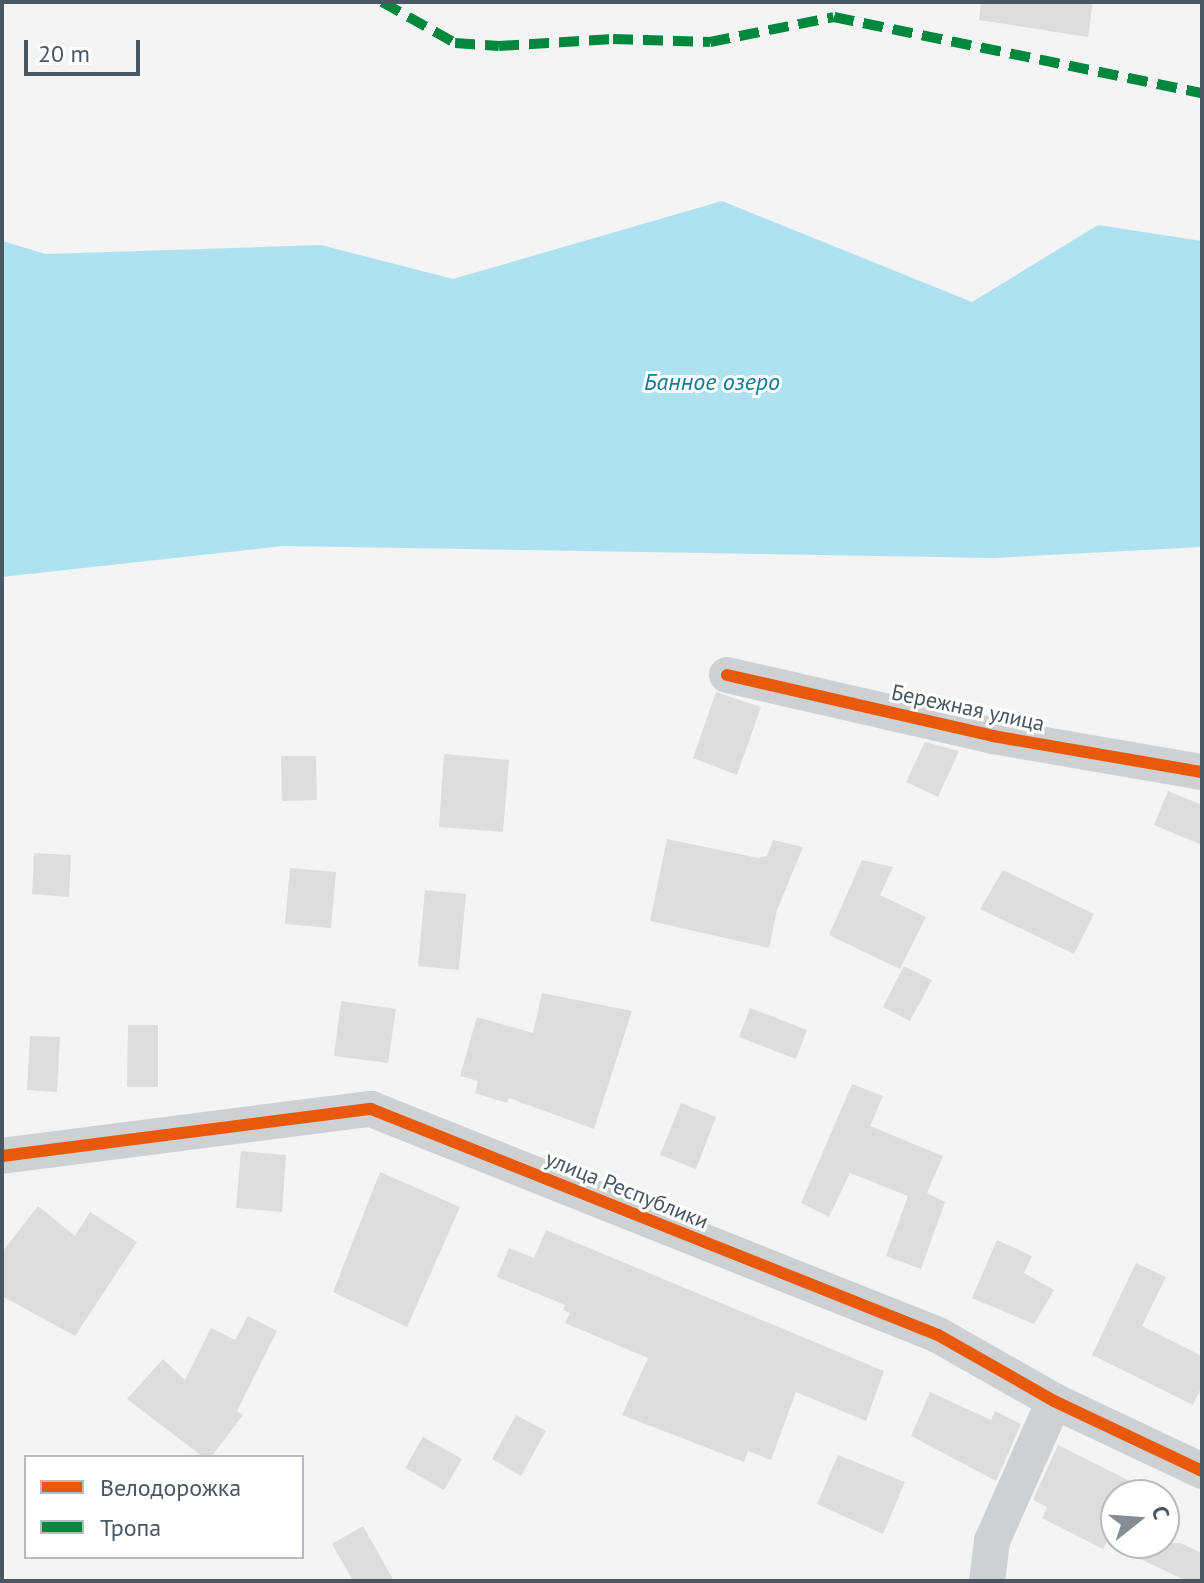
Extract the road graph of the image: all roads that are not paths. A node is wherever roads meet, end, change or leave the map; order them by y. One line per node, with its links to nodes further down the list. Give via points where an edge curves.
1 (727, 675): 2 (street, Бережная улица, via 993,736)
2 (1202, 772)
3 (2, 1156): 4 (street, улица Республики, via 371,1109 938,1335)
4 (1054, 1401): 5 (street, улица Республики); 6 (street, via 992,1541)
5 (1202, 1471)
6 (987, 1581)

